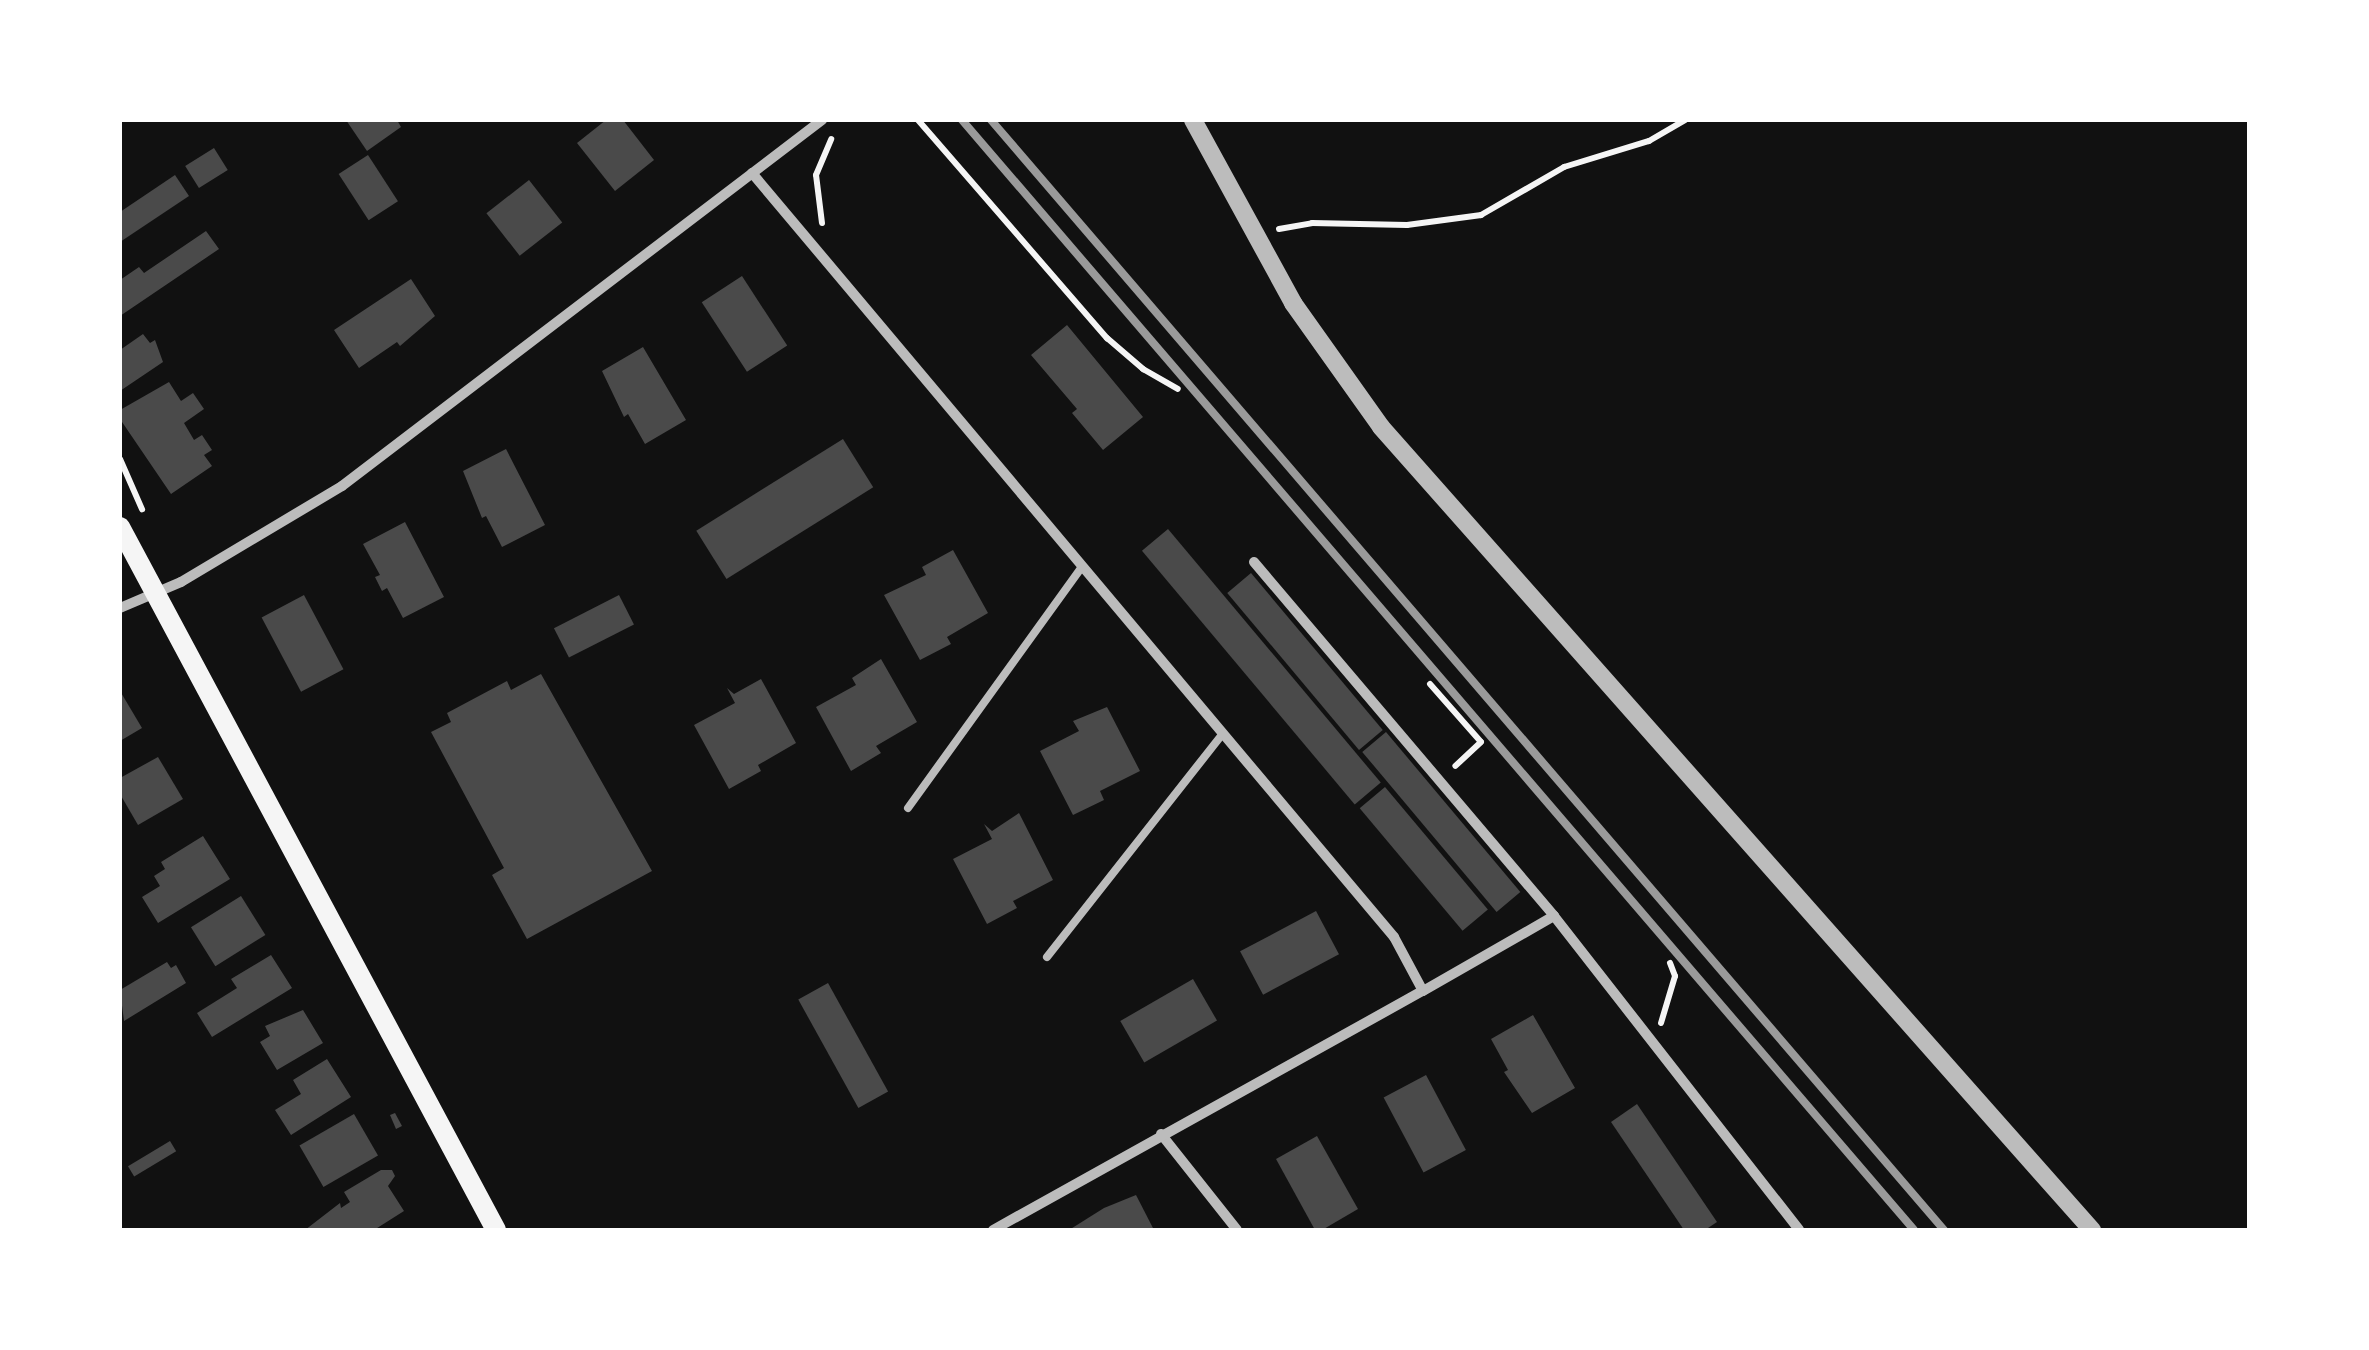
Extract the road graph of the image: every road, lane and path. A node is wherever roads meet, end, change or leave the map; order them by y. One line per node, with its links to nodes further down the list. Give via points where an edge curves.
1 (822, 120): 6 (street)
2 (839, 120): 8 (path, via 816,175)
3 (918, 120): 9 (path, via 1107,338)
4 (1193, 120): 7 (street)
5 (1685, 120): 7 (path, via 1650,141 1564,167 1480,214 1407,225 1288,225)
6 (752, 173): 8 (street); 13 (street, via 342,486)
7 (1256, 241): 29 (street, via 1326,351 1406,457)
8 (827, 264): 12 (street)
9 (1178, 389)
10 (120, 527): 13 (main road)
11 (1254, 562): 17 (street)
12 (1082, 568): 16 (street); 18 (lane)
13 (154, 593): 14 (street); 26 (main road)
14 (120, 608)
15 (1430, 684): 17 (path, via 1481,742)
16 (1222, 734): 20 (lane); 22 (street, via 1394,937)
17 (1439, 781): 19 (street)
18 (908, 808)
19 (1554, 916): 22 (street); 23 (street)
20 (1047, 957)
21 (1670, 964): 23 (path, via 1675,976)
22 (1423, 991): 24 (street)
23 (1654, 1043): 25 (street)
24 (1161, 1134): 27 (street); 28 (street)
25 (1792, 1227)
26 (496, 1230)
27 (992, 1230)
28 (1237, 1230)
29 (2092, 1230)

